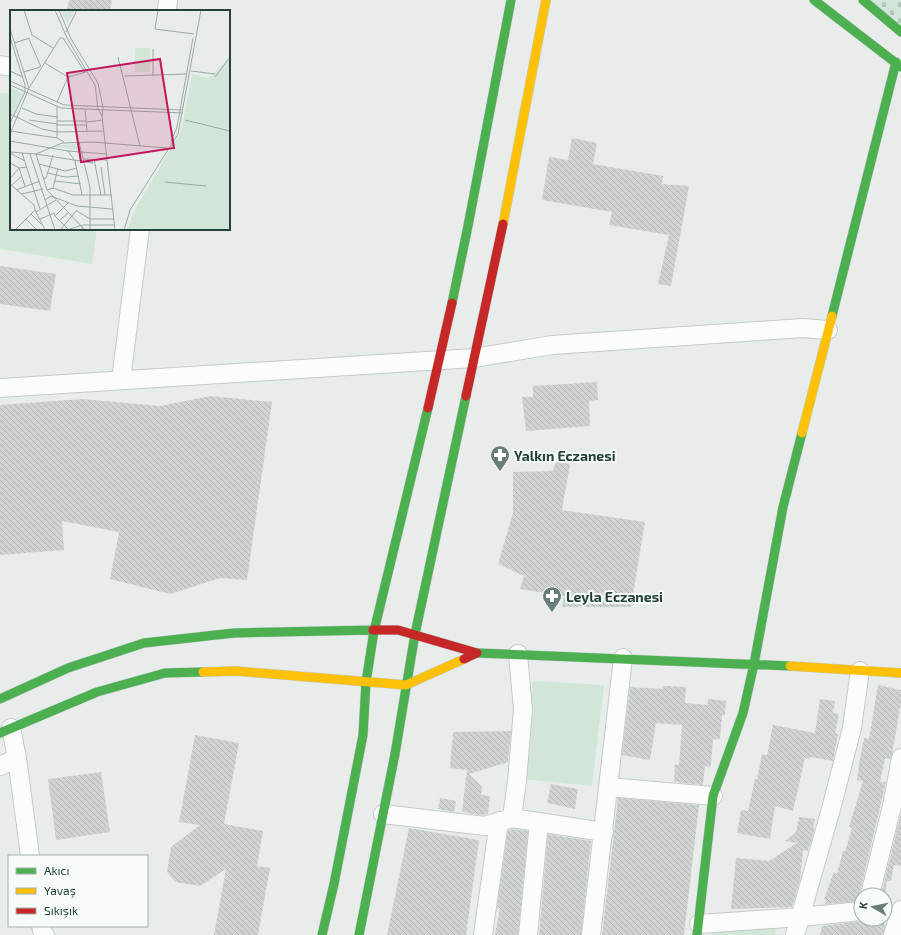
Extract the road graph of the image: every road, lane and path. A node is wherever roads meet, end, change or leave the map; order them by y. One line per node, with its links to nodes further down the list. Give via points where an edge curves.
1 (168, 0): 6 (street)
2 (511, 0): 14 (street)
3 (546, 0): 13 (street, via 509,199)
4 (814, 0): 9 (street)
5 (863, 0): 7 (street)
6 (167, 10)
7 (901, 32)
8 (0, 65): 10 (street)
9 (898, 65): 12 (street)
10 (10, 67)
11 (140, 230): 15 (street)
12 (828, 330): 13 (street, via 803,328 552,345); 22 (street, via 783,507)
13 (474, 358): 14 (street); 18 (street)
14 (440, 359): 15 (street); 17 (street)
15 (121, 380): 16 (street)
16 (0, 388)
17 (374, 631): 18 (street, via 398,630); 25 (street); 27 (street, via 234,633 144,643 68,668)
18 (415, 634): 19 (street); 26 (street)
19 (476, 653): 20 (street); 26 (street)
20 (518, 654): 21 (street); 36 (street, via 523,710 517,781)
21 (624, 658): 22 (street); 32 (street)
22 (754, 664): 23 (street); 33 (street, via 743,713)
23 (860, 671): 24 (street); 43 (street, via 852,728)
24 (901, 673)
25 (366, 682): 26 (street); 28 (street, via 236,670 165,673 98,692); 45 (street, via 363,735)
26 (406, 685): 35 (street)
27 (0, 700)
28 (5, 730): 29 (street)
29 (18, 758): 31 (street); 39 (street)
30 (901, 758): 34 (street)
31 (0, 766)
32 (608, 787): 33 (street); 38 (street)
33 (713, 796): 44 (street)
34 (896, 808): 40 (street)
35 (383, 814): 36 (street, via 485,826); 46 (street)
36 (506, 820): 37 (street); 47 (street)
37 (539, 822): 38 (street); 48 (street)
38 (604, 832): 49 (street)
39 (30, 855)
40 (872, 887)
41 (901, 909): 51 (street)
42 (853, 912): 43 (street)
43 (801, 917): 44 (street); 50 (street)
44 (698, 929)
45 (322, 935)
46 (359, 935)
47 (483, 935)
48 (528, 935)
49 (591, 935)
50 (795, 935)
51 (893, 935)

